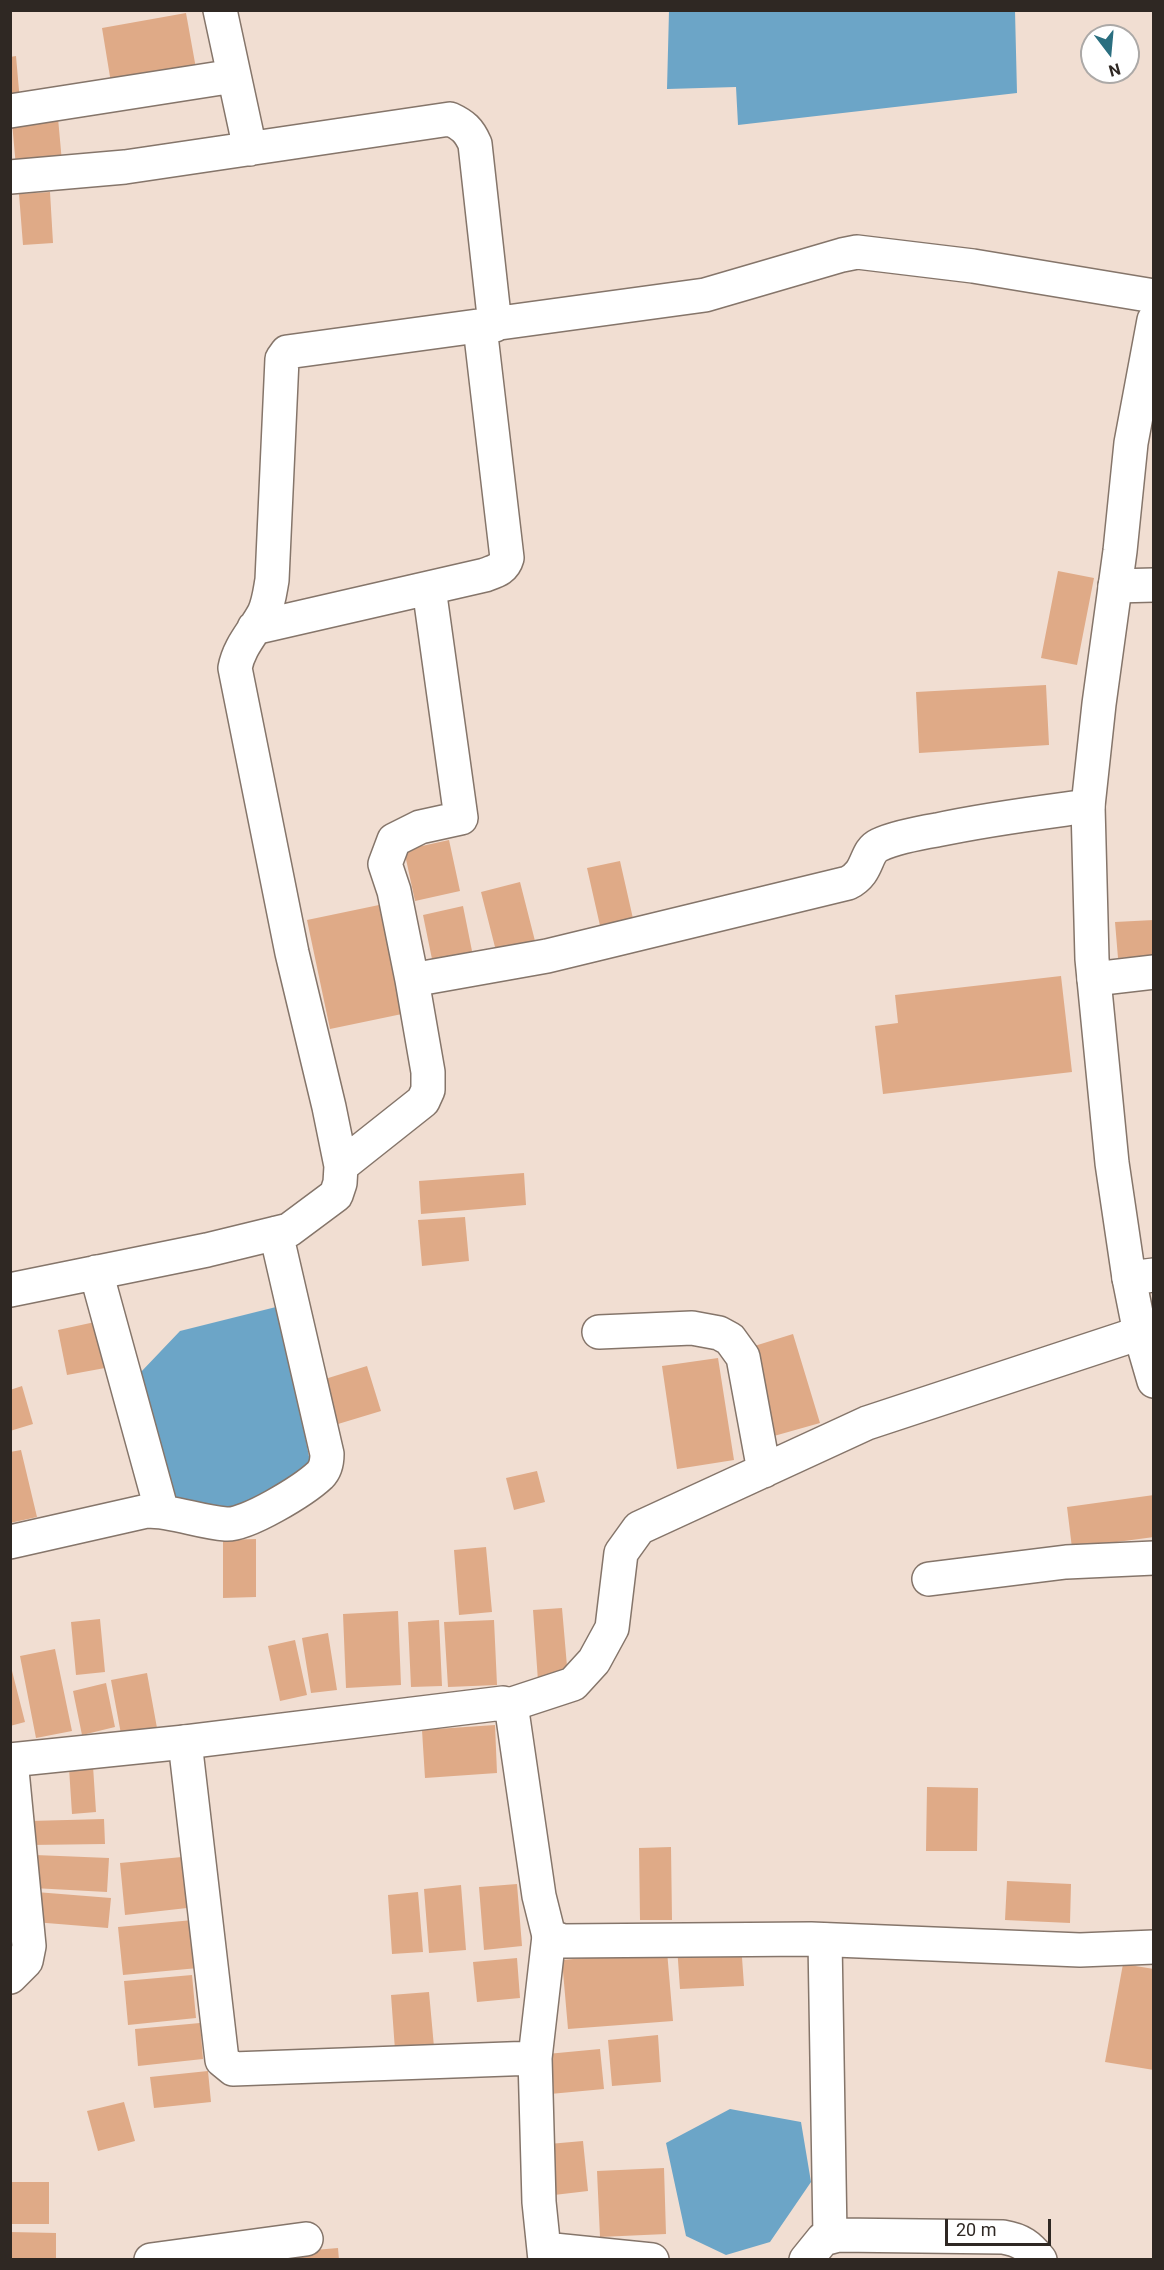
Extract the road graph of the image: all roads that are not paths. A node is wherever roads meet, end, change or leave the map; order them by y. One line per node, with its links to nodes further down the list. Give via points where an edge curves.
1 (220, 10): 2 (street)
2 (234, 76): 3 (street); 4 (street)
3 (10, 111)
4 (249, 149): 5 (street, via 125,167); 8 (street, via 450,118 461,124 470,131 475,144)
5 (10, 177)
6 (1154, 296): 8 (street, via 973,266 857,252 705,295)
7 (1154, 320): 10 (street, via 1131,443)
8 (488, 326): 11 (street, via 507,558 500,569 485,575); 12 (street, via 291,351 285,355 277,438 272,580 267,605)
9 (1154, 585): 10 (street)
10 (1115, 586): 13 (street)
11 (429, 588): 12 (street); 16 (street, via 461,818 420,827 394,840 385,864)
12 (254, 628): 17 (street, via 239,651 235,668 292,953)
13 (1088, 806): 15 (street); 16 (street, via 921,833 878,845 862,874 848,883 547,956)
14 (1154, 972): 15 (street)
15 (1094, 979): 20 (street, via 1112,1163)
16 (412, 980): 17 (street, via 428,1090 423,1101)
17 (341, 1166): 18 (street, via 336,1195 296,1226)
18 (276, 1233): 19 (street); 26 (street, via 327,1454 325,1468 261,1514 240,1523 227,1525)
19 (96, 1272): 21 (street); 26 (street)
20 (1141, 1276): 23 (street)
21 (10, 1290)
22 (599, 1332): 25 (street, via 692,1328 730,1339 742,1357)
23 (1140, 1333): 24 (street); 25 (street, via 867,1423)
24 (1154, 1381)
25 (764, 1471): 30 (street, via 639,1528 621,1553 612,1628 594,1660 573,1684)
26 (162, 1512): 27 (street, via 136,1513)
27 (10, 1542)
28 (1154, 1558): 29 (street, via 1066,1562)
29 (929, 1579)
30 (509, 1705): 31 (street); 33 (street, via 539,1896)
31 (185, 1742): 32 (street); 37 (street, via 225,2064 233,2069)
32 (11, 1760): 36 (street, via 29,1946 26,1961)
33 (549, 1936): 34 (street, via 563,1941); 37 (street)
34 (825, 1940): 35 (street, via 1080,1950); 38 (street)
35 (1154, 1947)
36 (10, 1977)
37 (535, 2058): 40 (street)
38 (830, 2236): 43 (street); 44 (street, via 1003,2237 1029,2245)
39 (306, 2238): 41 (street)
40 (544, 2254): 42 (street)
41 (151, 2259)
42 (652, 2259)
43 (806, 2259)
44 (1040, 2259)

